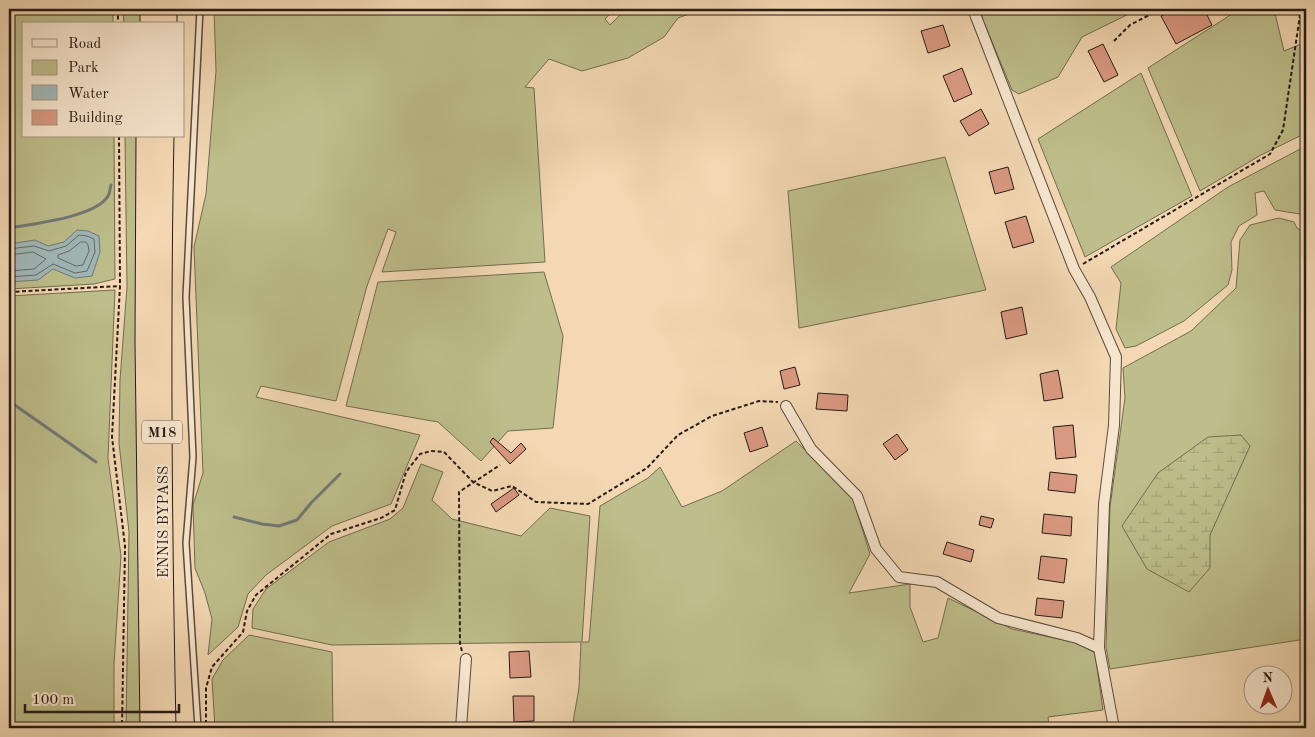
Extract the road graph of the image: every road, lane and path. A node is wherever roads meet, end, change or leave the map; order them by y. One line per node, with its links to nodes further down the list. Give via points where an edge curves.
1 (118, 9): 8 (path)
2 (150, 9): 9 (highway)
3 (167, 9): 10 (highway)
4 (200, 9): 26 (lane, via 186,297 193,457 186,543)
5 (973, 9): 15 (street)
6 (1161, 9): 11 (path, via 1130,25)
7 (1300, 15): 15 (path, via 1283,130 1270,154)
8 (118, 22)
9 (150, 22)
10 (167, 22)
11 (1114, 41)
12 (119, 138): 16 (path)
13 (146, 138): 24 (highway, ENNIS BYPASS / M18)
14 (164, 138): 25 (highway, ENNIS BYPASS / M18, via 162,540)
15 (1074, 269): 21 (street, via 1116,357 1114,426 1104,504)
16 (120, 286): 17 (path); 23 (path, via 112,437 125,546)
17 (9, 292)
18 (786, 406): 20 (path, via 759,400 712,416 678,435 647,468 588,504 536,502 512,486 492,491); 21 (street, via 812,449 857,496 876,549 899,577 936,582 998,618 1077,638)
19 (500, 465): 20 (path)
20 (473, 482): 22 (path, via 459,492 460,644); 27 (path, via 444,452 420,454 406,472 395,510 381,518 331,534 256,595 247,611 243,632 212,667 206,688)
21 (1099, 648): 29 (street)
22 (466, 659): 28 (street)
23 (122, 728)
24 (150, 728)
25 (166, 728)
26 (198, 728)
27 (204, 728)
28 (461, 728)
29 (1114, 728)

